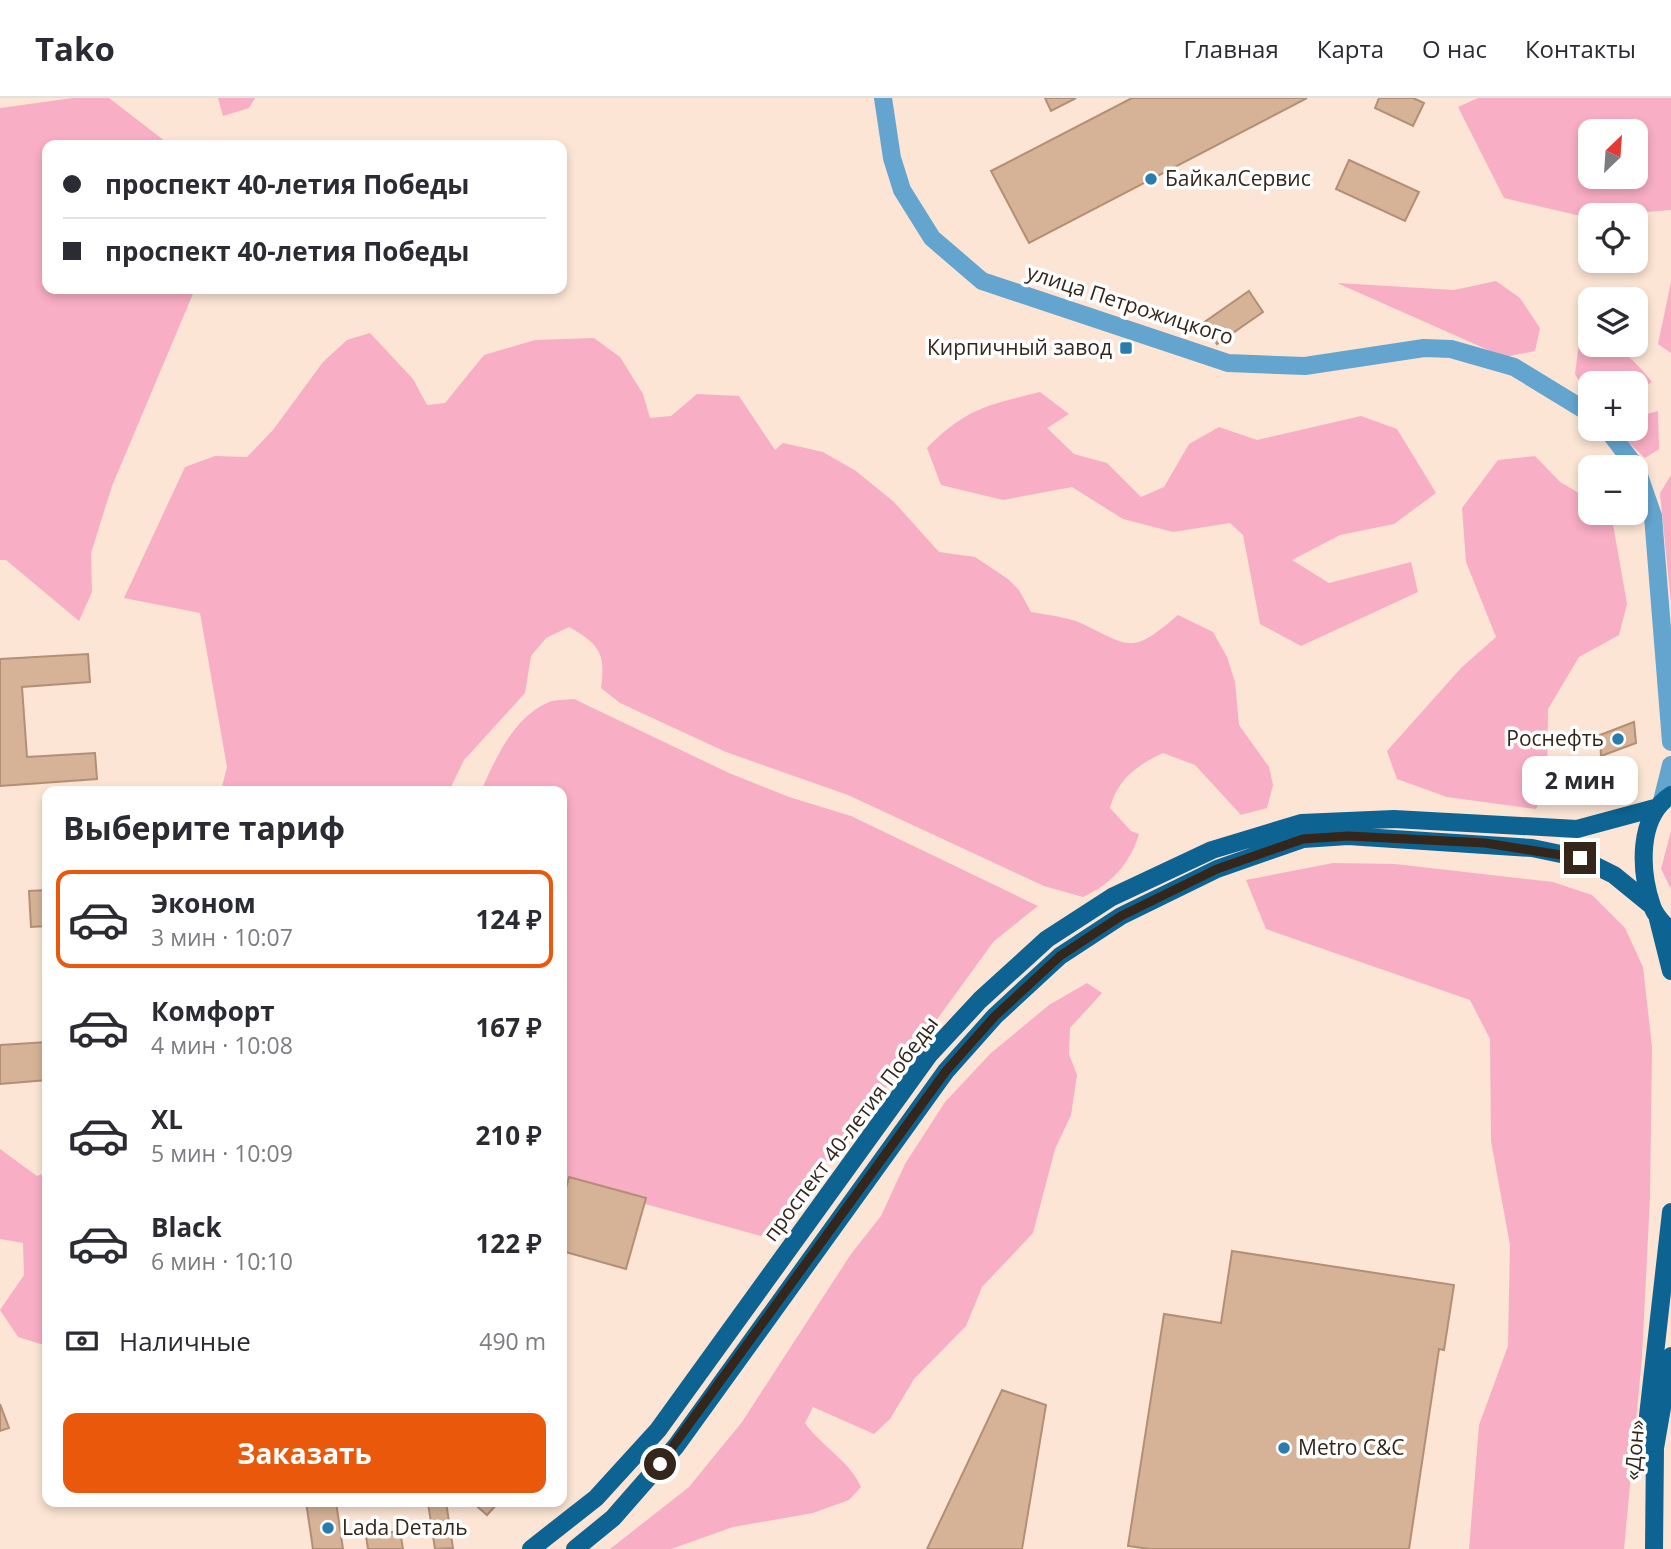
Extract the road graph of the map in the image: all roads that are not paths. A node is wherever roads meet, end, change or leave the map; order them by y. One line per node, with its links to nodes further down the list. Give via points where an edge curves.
1 (883, 98): 2 (street, улица Петрожицкого, via 902,190 932,238 982,281 1228,363 1305,366 1424,348 1451,349 1514,367)
2 (1578, 406)
3 (1616, 441): 4 (street)
4 (1627, 455)
5 (1648, 502): 6 (street, via 1653,516)
6 (1669, 709): 7 (street)
7 (1671, 742)
8 (1671, 765): 9 (street)
9 (1663, 801): 10 (main road, via 1646,834 1643,859); 16 (main road, проспект 40-летия Победы, via 1577,829 1394,820 1301,823 1212,850 1112,897 1046,939 929,1055 658,1430 596,1498)
10 (1655, 911): 11 (main road, проспект 40-летия Победы); 12 (main road); 17 (main road, проспект 40-летия Победы, via 1614,875 1580,858 1485,843 1348,836 1303,839 1229,865 1121,916 1060,956 995,1016 946,1071 676,1446 613,1518)
11 (1671, 932)
12 (1671, 971)
13 (1671, 1212): 15 (main road, via 1648,1416)
14 (1671, 1356): 15 (main road, «Дон»)
15 (1655, 1448): 18 (main road, «Дон»)
16 (531, 1549)
17 (575, 1549)
18 (1654, 1549)

